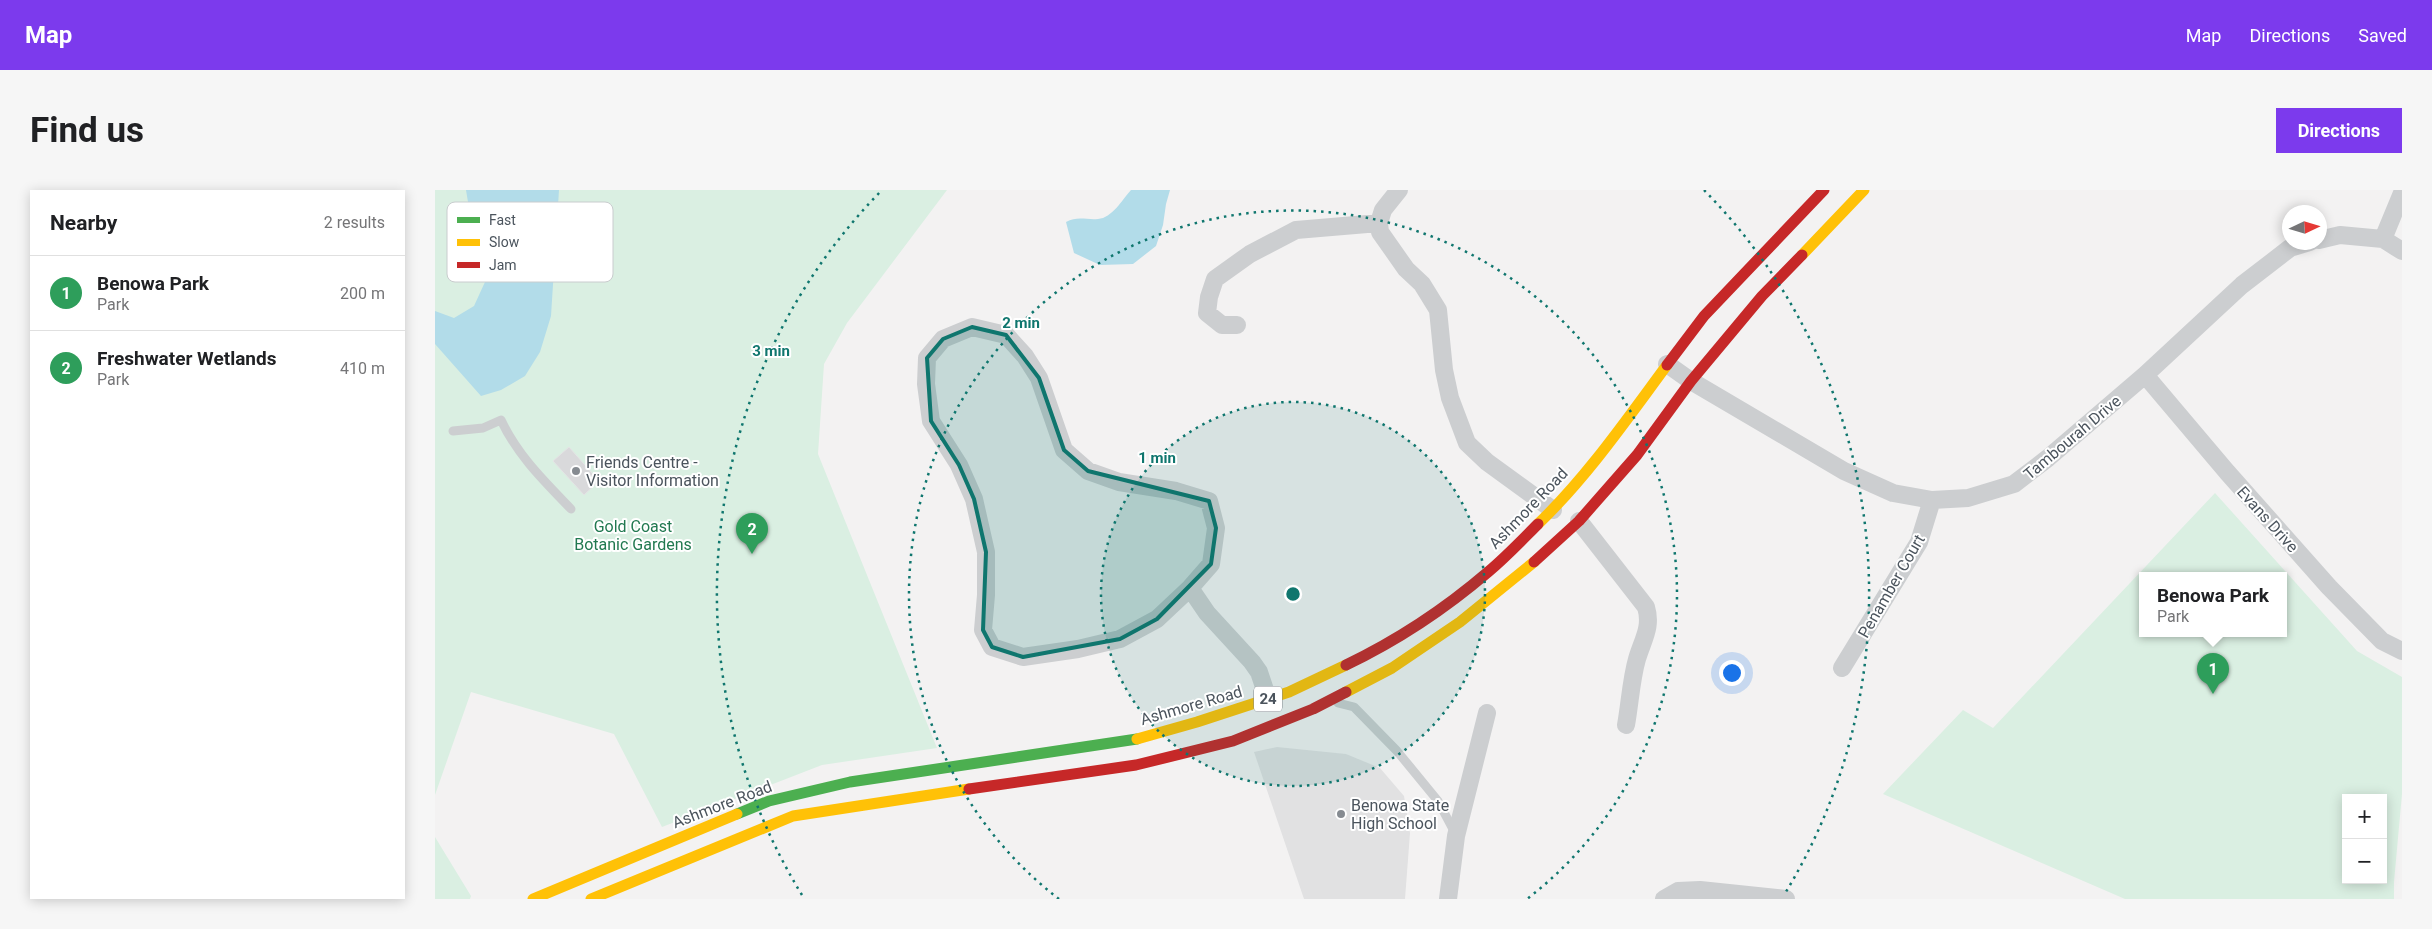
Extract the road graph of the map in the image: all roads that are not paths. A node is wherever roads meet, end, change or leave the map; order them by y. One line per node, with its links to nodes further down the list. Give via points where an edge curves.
1 (1399, 190): 5 (street, via 1383,210)
2 (1824, 190): 11 (main road, Ashmore Road / 24, via 1741,275)
3 (1864, 190): 13 (main road, 24, via 1768,290)
4 (2402, 193): 7 (street)
5 (1379, 223): 10 (street, via 1296,230 1232,266 1215,279 1207,313 1222,325); 17 (street, via 1380,232 1406,269 1422,284 1438,310 1450,398 1467,443 1487,462)
6 (2327, 238): 7 (street, via 2340,235)
7 (2383, 238): 9 (street)
8 (2287, 250): 12 (street, Tambourah Drive, via 2242,286)
9 (2402, 250)
10 (1237, 325)
11 (1667, 364): 13 (street, Tambourah Drive); 17 (main road, Ashmore Road / 24)
12 (2145, 375): 15 (street, Tambourah Drive, via 2014,484 1968,498); 20 (street, Evans Drive, via 2329,587 2382,641)
13 (1691, 381): 15 (street, Tambourah Drive, via 1844,471 1893,493); 18 (main road, 24, via 1637,455)
14 (453, 431): 16 (lane, via 483,428 501,420 511,443 529,466)
15 (1933, 500): 21 (street, Penamber Court, via 1919,542)
16 (571, 509)
17 (1553, 510): 22 (main road, Ashmore Road / 24, via 1487,572 1432,614 1361,658)
18 (1579, 521): 23 (main road, 24, via 1460,622 1392,668); 25 (street, via 1645,607 1649,619 1637,659)
19 (1190, 588): 19 (street, via 1211,564 1216,528 1209,501 1175,491 1119,482 1088,471 1064,450 1039,378 1006,335 972,327 943,340 927,358 926,384 931,421 959,465 974,500 986,552 983,630 992,647 1023,657 1120,639 1157,619); 22 (street, via 1207,612 1253,662)
20 (2402, 651)
21 (1842, 668)
22 (1268, 699): 27 (main road, Ashmore Road / 24, via 1132,740 850,782 769,801)
23 (1329, 701): 26 (lane, via 1354,708 1397,750 1438,801); 28 (main road, 24, via 1233,741 1135,765 793,816)
24 (1487, 713): 26 (street)
25 (1626, 725)
26 (1457, 836): 29 (street)
27 (533, 899)
28 (591, 899)
29 (1448, 899)
30 (1664, 899): 31 (street, via 1678,891 1700,890)
31 (1785, 899)

